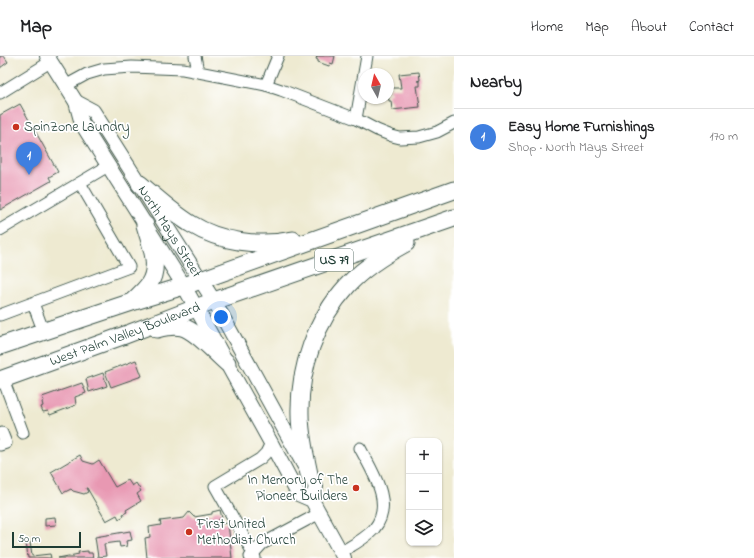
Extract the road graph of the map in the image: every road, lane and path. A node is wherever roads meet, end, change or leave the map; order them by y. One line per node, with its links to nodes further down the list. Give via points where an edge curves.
1 (195, 56): 5 (street)
2 (278, 56): 6 (street)
3 (367, 56): 10 (street)
4 (49, 59): 7 (main road, North Mays Street); 8 (street)
5 (198, 71): 6 (street); 7 (street, via 168,68 104,68)
6 (266, 85): 10 (street)
7 (65, 86): 9 (main road, North Mays Street)
8 (0, 92)
9 (76, 102): 12 (main road, North Mays Street, via 82,124); 14 (main road, North Mays Street, via 93,111)
10 (356, 118): 11 (street, via 377,130 400,138 427,135)
11 (454, 122)
12 (108, 166): 13 (street); 17 (main road, North Mays Street)
13 (80, 183): 19 (street); 24 (street, via 129,267)
14 (140, 184): 18 (highway, via 193,225 233,240 254,243 291,241); 20 (main road, North Mays Street)
15 (454, 190): 18 (highway, US 79)
16 (454, 218): 22 (highway, West Palm Valley Boulevard / US 79); 37 (highway, via 374,262 338,296 322,322 304,368 300,399 301,430)
17 (145, 225): 21 (main road, North Mays Street); 23 (highway, via 154,259 154,272 150,282)
18 (353, 225): 20 (highway, West Palm Valley Boulevard / US 79)
19 (0, 230)
20 (201, 280): 21 (highway, West Palm Valley Boulevard / US 79); 22 (main road, North Mays Street)
21 (184, 286): 23 (highway, West Palm Valley Boulevard / US 79); 25 (main road, North Mays Street)
22 (214, 301): 25 (highway, West Palm Valley Boulevard / US 79); 37 (main road, North Mays Street)
23 (132, 302): 27 (highway, West Palm Valley Boulevard / US 79)
24 (33, 303): 26 (street); 27 (street)
25 (196, 308): 28 (highway, West Palm Valley Boulevard / US 79); 30 (main road, North Mays Street)
26 (0, 315)
27 (43, 330): 29 (highway, West Palm Valley Boulevard / US 79)
28 (125, 335): 30 (highway, via 169,326 184,328 191,331); 31 (highway, West Palm Valley Boulevard / US 79)
29 (0, 346)
30 (227, 363): 34 (main road, North Mays Street)
31 (2, 379): 33 (street)
32 (2, 433): 35 (street, via 6,443)
33 (23, 433)
34 (271, 443): 38 (main road, North Mays Street, via 298,494); 41 (street, via 260,459 215,486)
35 (0, 445)
36 (360, 448): 40 (street, via 378,481 383,510 375,528)
37 (309, 474): 38 (main road, North Mays Street, via 316,487)
38 (312, 500): 39 (main road, North Mays Street)
39 (320, 513): 40 (main road, North Mays Street); 41 (street, via 262,544)
40 (343, 555)
41 (253, 556)

